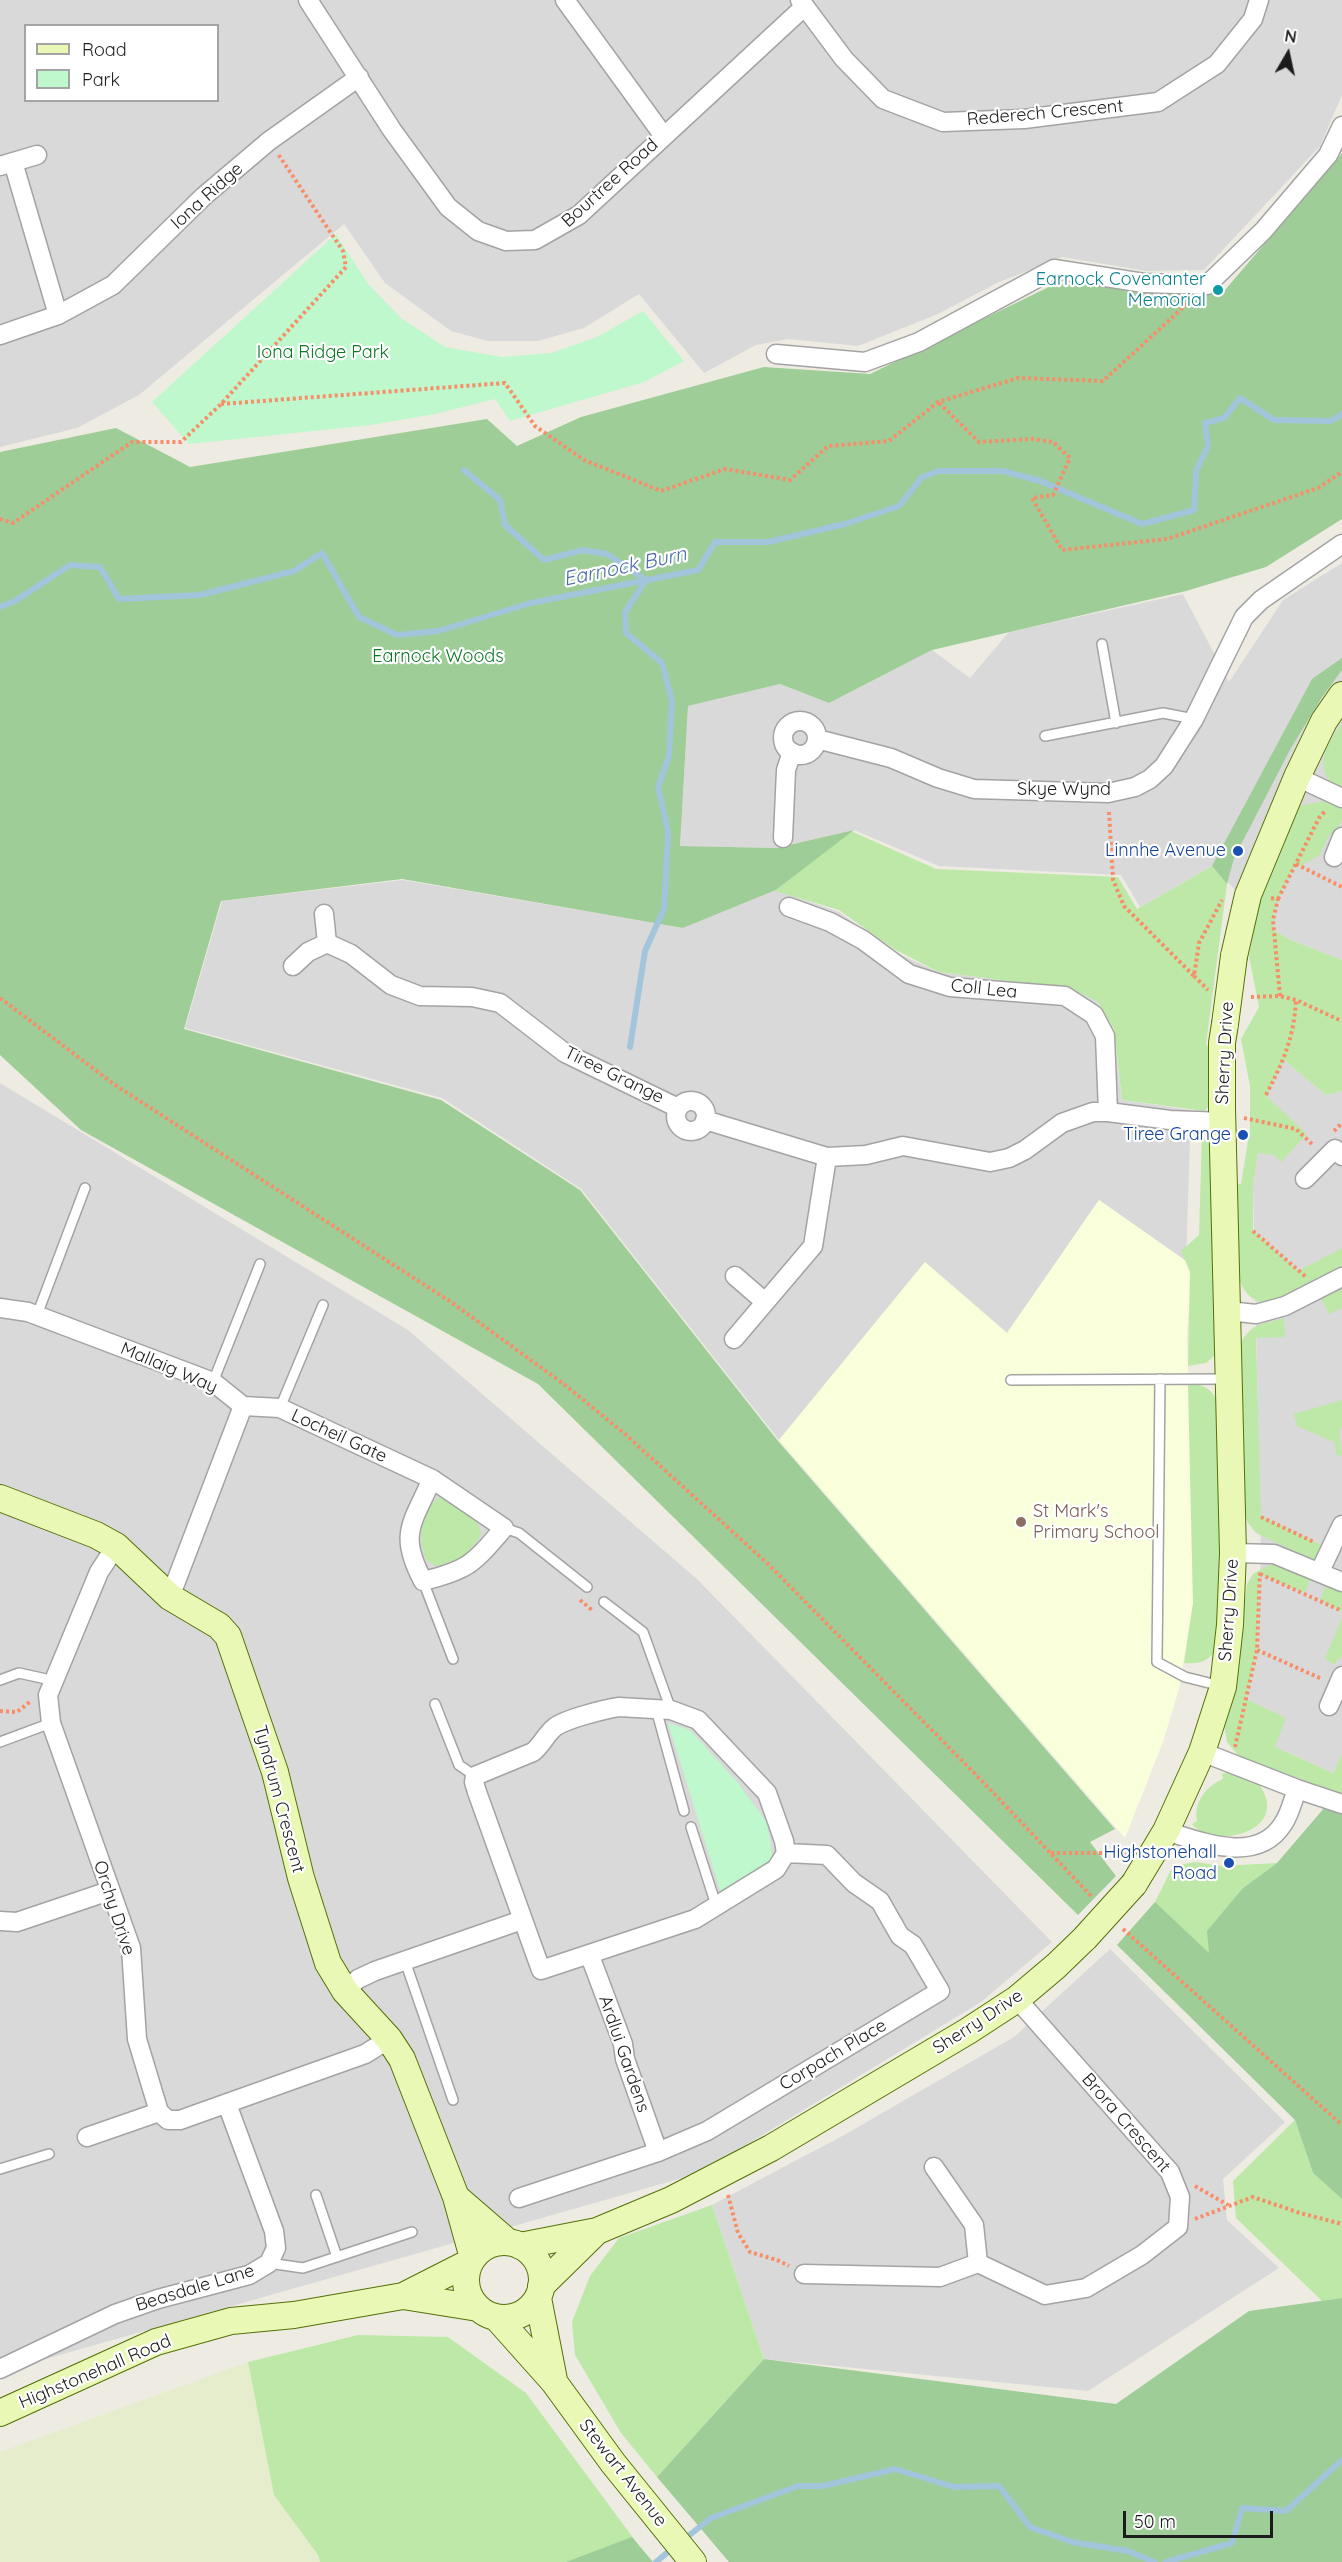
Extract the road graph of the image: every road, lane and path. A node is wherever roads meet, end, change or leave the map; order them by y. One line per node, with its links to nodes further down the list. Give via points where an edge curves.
1 (309, 0): 5 (street, Bourtree Road)
2 (564, 0): 7 (street)
3 (1259, 0): 4 (street, Rederech Crescent, via 1253,19 1217,64 1158,102 1024,119 943,122 883,99 844,59)
4 (802, 3): 7 (street, Bourtree Road)
5 (359, 77): 7 (street, Bourtree Road, via 448,207 478,231 506,241 536,240 579,215); 8 (street, Iona Ridge)
6 (1342, 126): 11 (street, via 1328,155 1263,231)
7 (663, 135)
8 (270, 141): 12 (street, Iona Ridge, via 204,196 113,285); 16 (path, via 343,251 346,267)
9 (37, 155): 10 (street)
10 (7, 164): 12 (street)
11 (1207, 285): 14 (street, via 1144,283 1054,269 919,342 865,362); 15 (path, via 1103,381 1018,378)
12 (58, 315): 13 (street, Iona Ridge)
13 (0, 335)
14 (776, 354)
15 (938, 402): 16 (path, via 889,441 828,446 790,480 725,469 661,491 584,460 535,426 505,383); 17 (path, via 979,442 1053,442 1070,458 1053,495 1032,498 1062,550 1167,539 1318,489)
16 (221, 404): 18 (path, via 181,442 132,442 13,523)
17 (1342, 472)
18 (0, 519)
19 (1342, 544): 22 (street, Skye Wynd, via 1261,600 1244,617)
20 (1102, 644): 23 (lane)
21 (1342, 695): 27 (street, Sherry Drive, via 1324,721)
22 (1194, 719): 23 (lane, via 1163,713); 28 (street, Skye Wynd, via 1164,766 1150,779)
23 (1116, 723): 24 (lane)
24 (1045, 736)
25 (817, 739): 26 (street, via 808,753); 26 (street, Skye Wynd, via 808,723 790,724 783,739); 28 (street, Skye Wynd, via 891,758 974,789)
26 (792, 752): 31 (street, Skye Wynd, via 786,770)
27 (1297, 777): 29 (street); 35 (street, Sherry Drive)
28 (1108, 793): 41 (path, via 1113,880 1124,906)
29 (1340, 797): 33 (path, via 1319,818)
30 (1342, 837): 32 (street)
31 (783, 838)
32 (1334, 857)
33 (1296, 864): 34 (path); 36 (path)
34 (1342, 887)
35 (1248, 895): 36 (path); 41 (path, via 1225,894 1199,943); 50 (street, Sherry Drive, bridge, via 1234,956 1222,1043)
36 (1278, 899): 43 (path, via 1273,920)
37 (789, 907): 49 (street, Coll Lea, via 838,926 909,974 950,987 1065,996 1075,1002 1094,1015 1105,1036)
38 (324, 914): 39 (street)
39 (327, 943): 40 (street, via 308,952); 51 (street, Tiree Grange, via 351,954 391,985 420,996 472,997 500,1003 565,1053 678,1108 686,1102 700,1104 705,1120)
40 (293, 966)
41 (1194, 976): 42 (path, via 1207,990)
42 (1217, 992)
43 (1280, 996): 44 (path); 46 (path)
44 (1247, 997)
45 (0, 998): 110 (path, via 115,1085 451,1302 573,1392 650,1455 767,1563)
46 (1296, 1000): 47 (path); 48 (path, via 1295,1026 1284,1060)
47 (1342, 1021)
48 (1266, 1095)
49 (1108, 1112): 50 (street, Tiree Grange, via 1170,1120); 51 (street, Tiree Grange, via 1093,1112 1062,1123 1025,1150 990,1162 903,1146 866,1155)
50 (1223, 1118): 52 (path, via 1296,1129); 63 (street, Sherry Drive)
51 (827, 1157): 60 (street, via 813,1246)
52 (1334, 1157): 53 (street)
53 (1305, 1179)
54 (85, 1188): 64 (lane)
55 (1253, 1231): 59 (path)
56 (260, 1264): 69 (lane)
57 (735, 1276): 60 (street)
58 (1342, 1277): 59 (street)
59 (1318, 1288): 63 (street, via 1285,1306 1256,1314)
60 (765, 1302): 65 (street)
61 (323, 1305): 71 (lane)
62 (0, 1308): 64 (street, Mallaig Way)
63 (1228, 1311): 67 (street, Sherry Drive)
64 (37, 1315): 69 (street, Mallaig Way)
65 (734, 1339)
66 (1160, 1379): 67 (lane); 68 (lane); 94 (lane, via 1157,1662 1185,1677)
67 (1229, 1379): 79 (street, Sherry Drive)
68 (1011, 1380)
69 (213, 1382): 70 (street, Mallaig Way)
70 (243, 1406): 71 (street, Locheil Gate); 85 (street)
71 (280, 1408): 72 (street, Locheil Gate)
72 (432, 1479): 76 (street, Locheil Gate); 82 (street, via 409,1531 413,1563)
73 (0, 1498): 77 (street, Tyndrum Crescent)
74 (1260, 1516): 78 (path)
75 (1342, 1525): 78 (street)
76 (504, 1528): 82 (street, via 474,1563 450,1575); 84 (lane, via 519,1533)
77 (116, 1546): 85 (street, Tyndrum Crescent); 95 (street, Orchy Drive, via 99,1572)
78 (1331, 1550): 80 (street)
79 (1233, 1553): 80 (street, via 1274,1554); 94 (street, Sherry Drive)
80 (1320, 1571): 83 (street)
81 (1260, 1574): 88 (path)
82 (423, 1581): 91 (lane)
83 (1342, 1582)
84 (587, 1587)
85 (170, 1597): 120 (street, Tyndrum Crescent, via 214,1622 228,1636 275,1772 301,1878 328,1963)
86 (577, 1598): 89 (path)
87 (604, 1602): 98 (lane, via 643,1632)
88 (1342, 1611)
89 (595, 1613)
90 (1257, 1650): 93 (path)
91 (453, 1659)
92 (0, 1680): 95 (lane, via 19,1673)
93 (1340, 1681): 97 (street)
94 (1223, 1687): 102 (street, Sherry Drive)
95 (51, 1688): 99 (path, via 17,1712); 100 (street, Orchy Drive)
96 (435, 1704): 103 (lane, via 459,1765)
97 (1329, 1706)
98 (663, 1710): 103 (street, via 605,1709 556,1726 533,1752); 106 (lane); 109 (street, via 698,1720 758,1781 767,1793)
99 (0, 1711)
100 (51, 1723): 101 (lane); 112 (street, Orchy Drive)
101 (0, 1742)
102 (1202, 1752): 104 (street); 108 (street, Sherry Drive)
103 (475, 1776): 115 (street, via 477,1792)
104 (1297, 1789): 105 (street); 108 (street, via 1283,1825 1262,1844 1235,1848)
105 (1342, 1803)
106 (684, 1811)
107 (691, 1827): 114 (lane)
108 (1166, 1831): 111 (street, Sherry Drive)
109 (786, 1853): 114 (street, via 776,1869); 128 (street, Corpach Place, via 827,1855 854,1883 880,1901 900,1936 913,1945 940,1991 707,2131)
110 (1050, 1853): 111 (path, via 1111,1853); 113 (path)
111 (1148, 1859): 121 (street, Sherry Drive, bridge, via 1134,1884 1084,1938)
112 (109, 1891): 116 (street, via 17,1922); 125 (street, Orchy Drive, via 131,1948 137,2038)
113 (1097, 1902)
114 (717, 1908): 118 (street)
115 (522, 1920): 118 (street, via 541,1970); 119 (street)
116 (0, 1921)
117 (1120, 1926): 126 (path)
118 (590, 1956): 128 (street, Ardlui Gardens)
119 (405, 1961): 120 (street, via 358,1979); 123 (lane)
120 (345, 1991): 122 (street, Tyndrum Crescent)
121 (1017, 1999): 132 (street, Brora Crescent); 133 (street, Sherry Drive)
122 (389, 2039): 124 (street, via 365,2054); 135 (street, Tyndrum Crescent, via 402,2059)
123 (453, 2100)
124 (227, 2104): 125 (street, via 180,2120 168,2120); 145 (street, Beasdale Lane, via 274,2231 276,2248)
125 (159, 2112): 127 (street)
126 (1342, 2125)
127 (87, 2137)
128 (658, 2152): 136 (street, Corpach Place)
129 (49, 2154): 131 (lane)
130 (934, 2167): 146 (street, via 974,2225)
131 (0, 2169)
132 (1170, 2172): 137 (path); 139 (street, Brora Crescent, via 1180,2197)
133 (724, 2174): 140 (street, Sherry Drive); 147 (path, via 738,2233 750,2252)
134 (316, 2195): 143 (lane)
135 (456, 2197): 142 (street, Tyndrum Crescent); 144 (street, Tyndrum Crescent)
136 (519, 2198)
137 (1229, 2205): 138 (path, via 1253,2197); 139 (path)
138 (1342, 2223)
139 (1178, 2227): 146 (street, via 1142,2255 1086,2288 1045,2295)
140 (597, 2231): 142 (street, Sherry Drive); 148 (street, Sherry Drive)
141 (412, 2232): 143 (lane)
142 (514, 2244): 144 (street, via 495,2243); 148 (street, via 538,2262 542,2274)
143 (337, 2257): 145 (lane, via 303,2268)
144 (471, 2260): 149 (street, Highstonehall Road); 150 (street, via 466,2284 470,2298)
145 (269, 2263): 151 (street, Beasdale Lane, via 249,2275 115,2314)
146 (978, 2263): 147 (street, via 940,2277)
147 (804, 2274)
148 (539, 2292): 150 (street, via 520,2314 509,2318); 152 (street, Stewart Avenue)
149 (403, 2296): 150 (street, Highstonehall Road); 153 (street, Highstonehall Road, via 294,2315 231,2321 156,2342)
150 (487, 2313): 152 (street, Stewart Avenue)
151 (0, 2369)
152 (554, 2382): 154 (street, Stewart Avenue)
153 (0, 2413)
154 (693, 2562)

